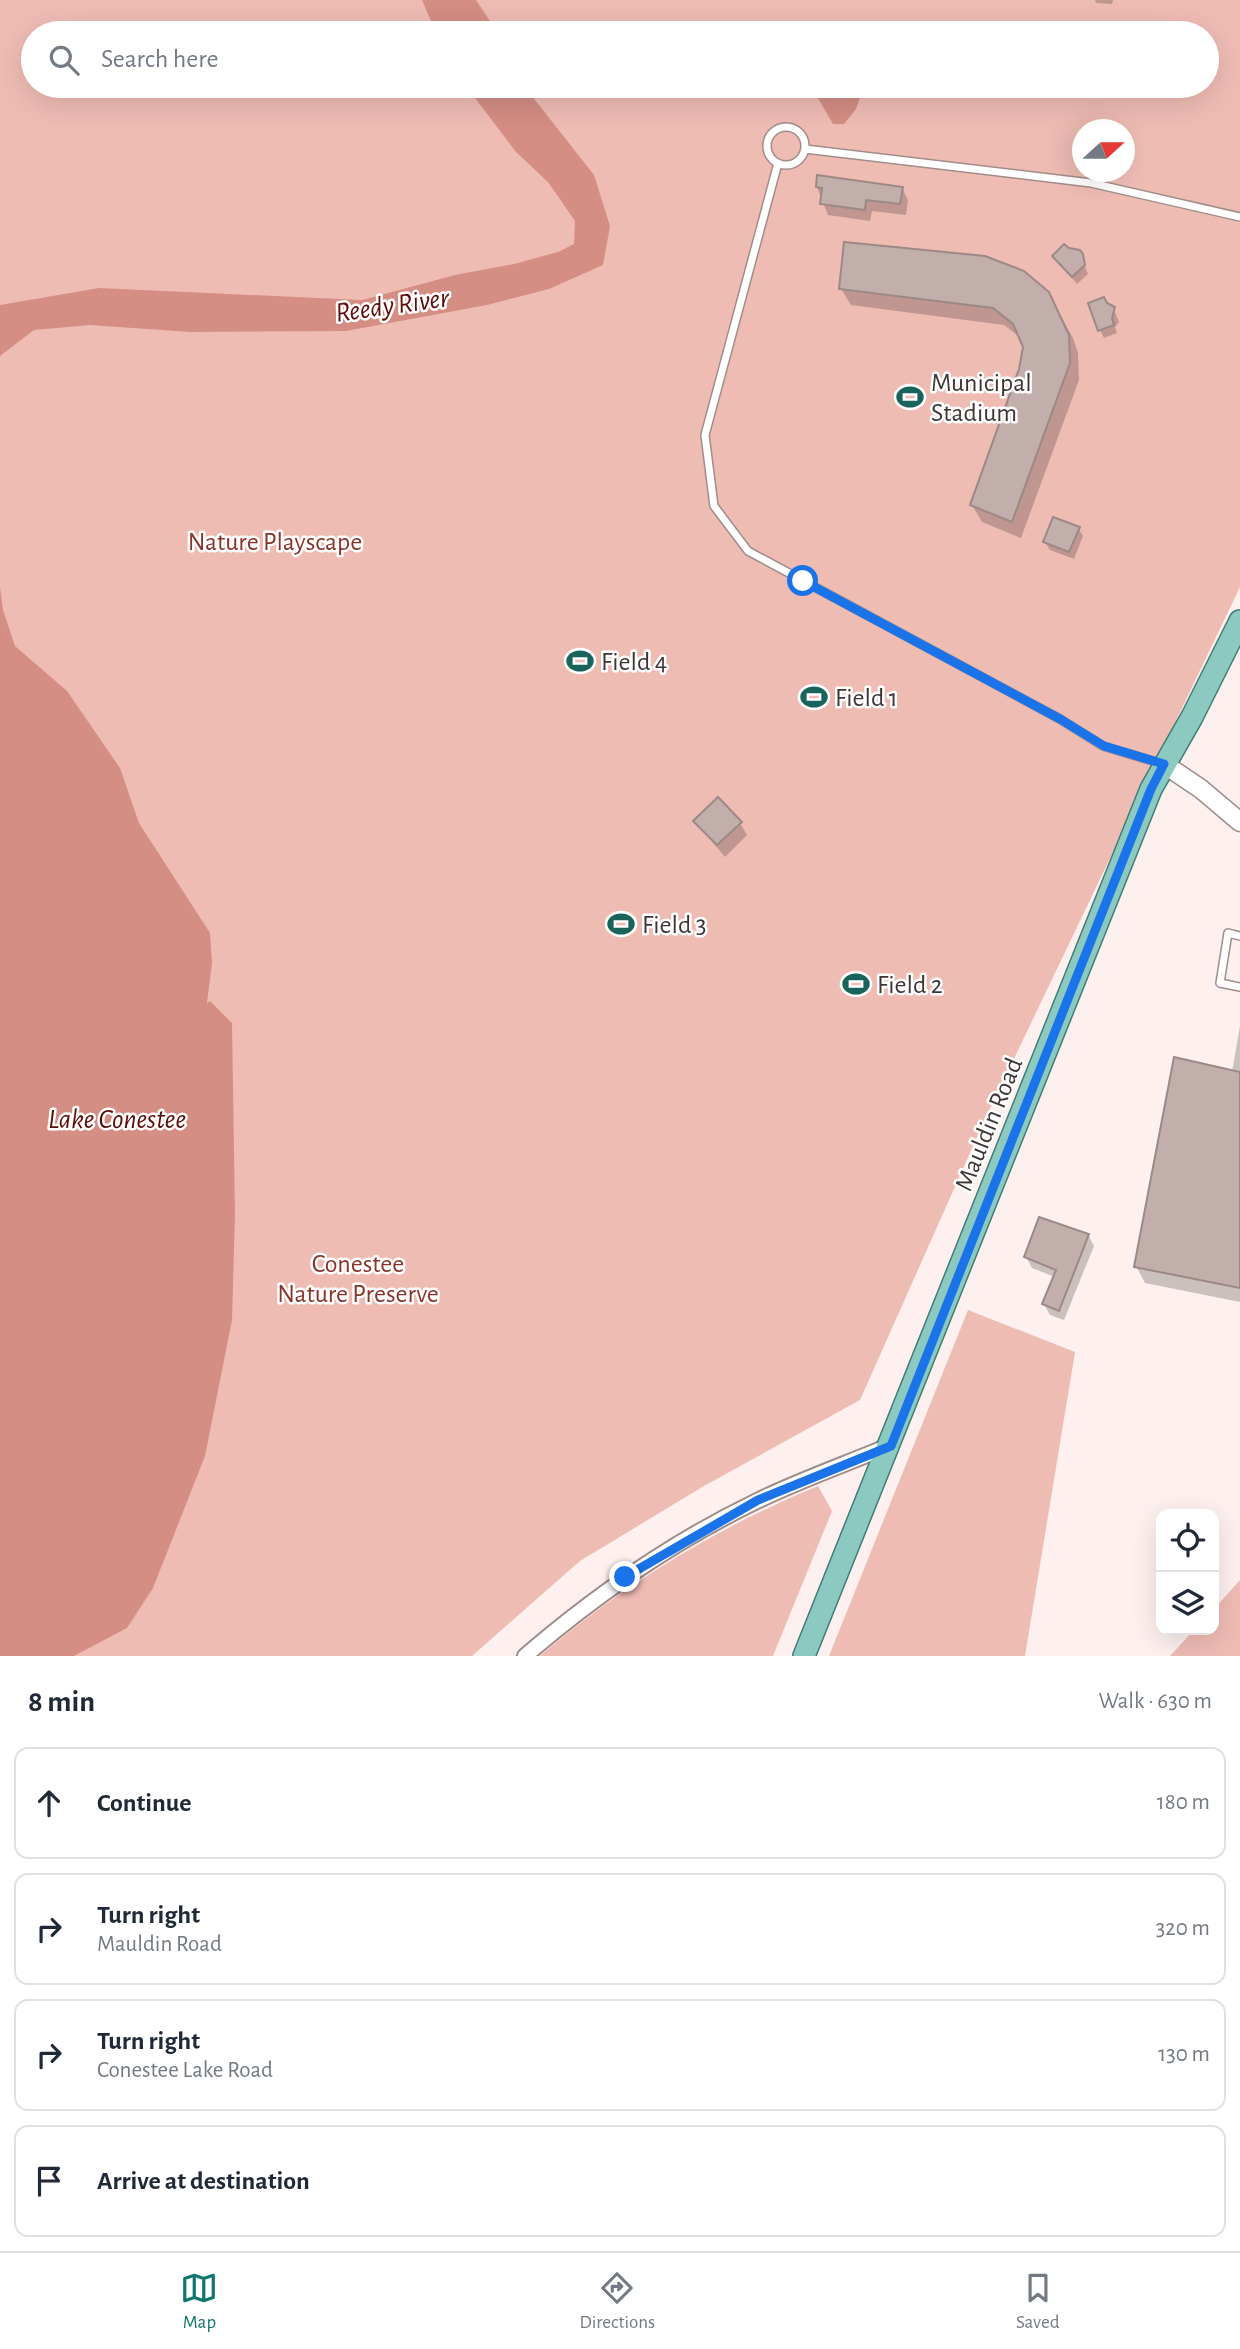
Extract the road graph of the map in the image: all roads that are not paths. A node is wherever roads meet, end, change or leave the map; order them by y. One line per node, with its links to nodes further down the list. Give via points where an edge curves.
1 (805, 149): 2 (lane, via 795,163); 2 (lane, via 797,130 777,129 767,146); 3 (lane, via 1091,183)
2 (778, 163): 5 (lane, via 705,435 714,506 748,551 1104,746)
3 (1240, 217)
4 (1240, 621): 5 (main road, Mauldin Road)
5 (1164, 764): 6 (street); 9 (main road, Mauldin Road)
6 (1240, 822)
7 (1240, 936): 8 (lane, via 1228,933 1220,983)
8 (1240, 987)
9 (891, 1446): 10 (street, via 758,1500 670,1548 586,1605); 11 (main road, Mauldin Road)
10 (525, 1656)
11 (804, 1656)

